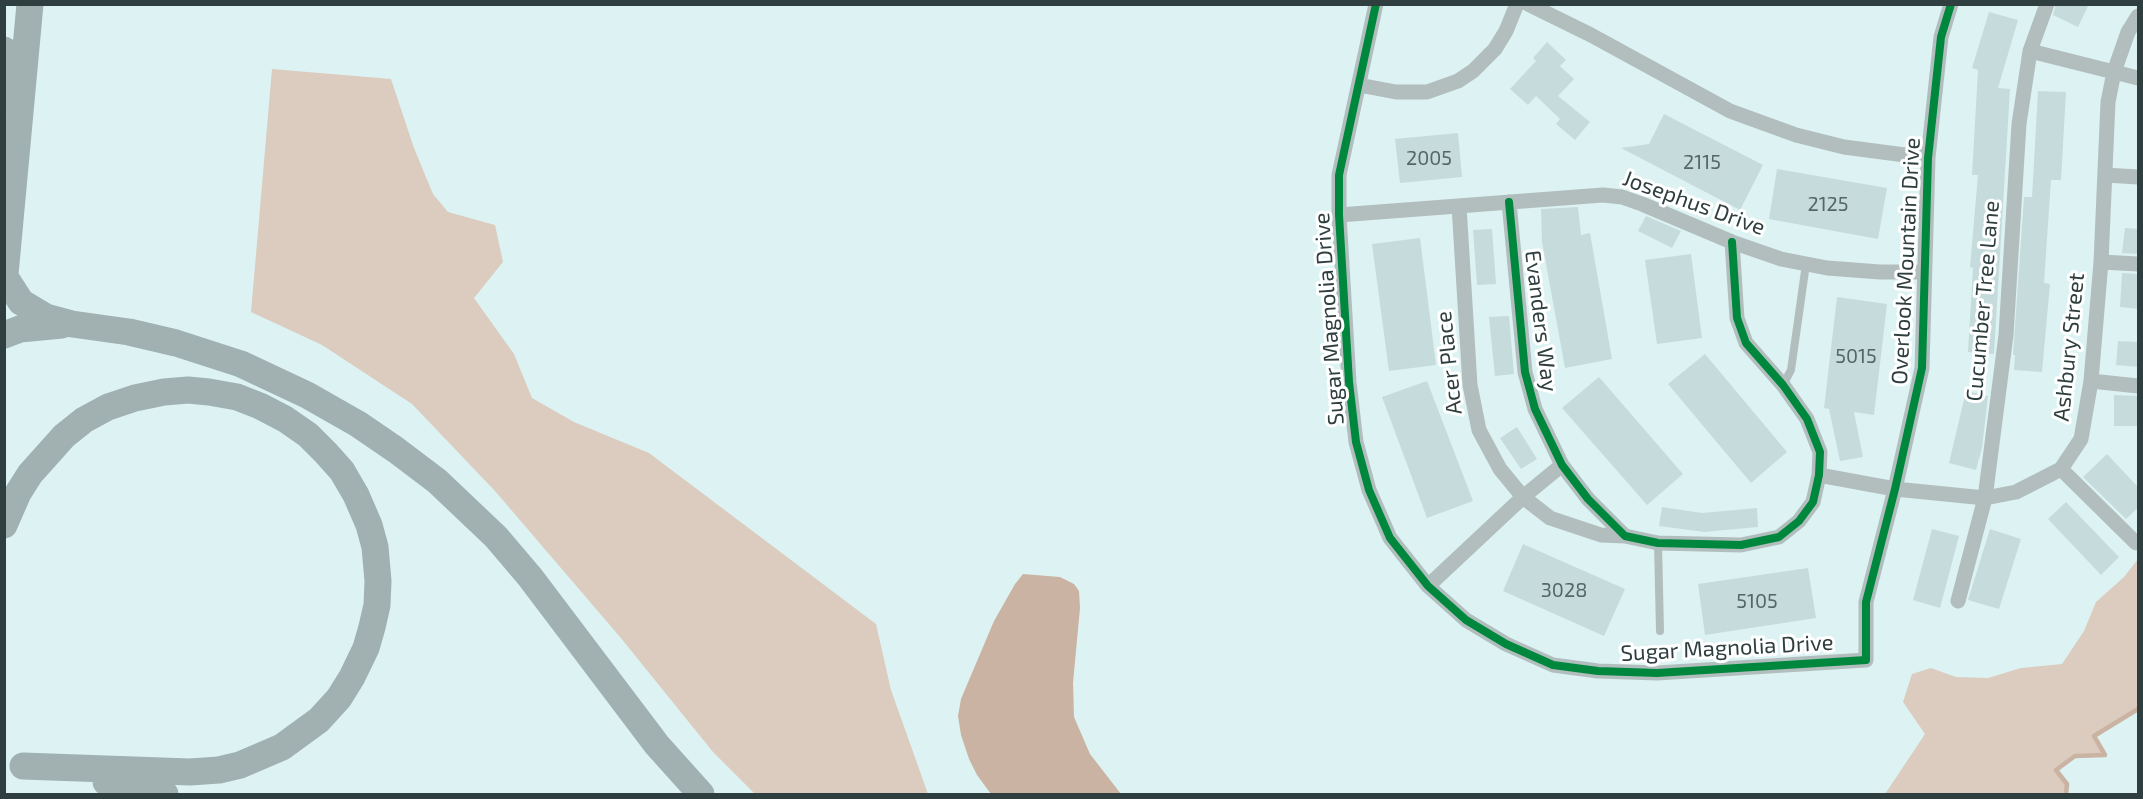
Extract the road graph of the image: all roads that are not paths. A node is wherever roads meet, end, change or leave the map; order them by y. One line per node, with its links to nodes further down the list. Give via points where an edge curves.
1 (30, 4): 9 (highway)
2 (42, 4): 9 (street)
3 (1376, 4): 13 (street, Sugar Magnolia Drive)
4 (1517, 4): 13 (street, via 1495,50 1458,81 1427,92 1396,92)
5 (1528, 4): 14 (street, via 1730,111 1796,135 1844,147)
6 (1951, 4): 14 (street, Overlook Mountain Drive, via 1941,37)
7 (2047, 4): 10 (street, Cucumber Tree Lane)
8 (2139, 16): 11 (street, Ashbury Street, via 2128,32)
9 (16, 46): 25 (highway, via 14,179)
10 (2030, 51): 11 (street); 36 (street, Cucumber Tree Lane, via 2019,124 2006,335)
11 (2114, 72): 12 (street); 15 (street, Ashbury Street, via 2108,102)
12 (2139, 78)
13 (1359, 85): 19 (street, Sugar Magnolia Drive, via 1339,175)
14 (1928, 158): 24 (street, Overlook Mountain Drive)
15 (2105, 175): 16 (street); 21 (street, Ashbury Street)
16 (2139, 177)
17 (1509, 202): 18 (street, Josephus Drive); 20 (street, Josephus Drive, via 1622,197); 31 (street, Evanders Way, via 1525,372 1535,409)
18 (1459, 206): 19 (street, Josephus Drive); 35 (street, Acer Place, via 1470,385 1479,430 1500,469)
19 (1338, 215): 41 (street, Sugar Magnolia Drive, via 1356,442 1369,490 1390,538)
20 (1732, 242): 22 (street, Josephus Drive); 29 (street, via 1737,318 1746,343)
21 (2101, 262): 23 (street); 28 (street, Ashbury Street)
22 (1806, 264): 24 (street, Josephus Drive); 29 (lane, via 1791,370)
23 (2139, 264)
24 (1924, 272): 34 (street, Overlook Mountain Drive, via 1922,368)
25 (5, 281): 26 (highway, via 32,310)
26 (72, 324): 27 (highway); 47 (highway, via 176,343 241,364 307,395 396,450 437,481 496,537 643,727)
27 (4, 334)
28 (2091, 381): 30 (street); 32 (street, Ashbury Street, via 2081,438)
29 (1783, 385): 33 (street, via 1808,419 1820,452)
30 (2139, 386)
31 (1562, 465): 35 (street); 38 (street, Evanders Way, via 1588,499)
32 (2061, 469): 36 (street, via 2016,492); 40 (street)
33 (1819, 475): 34 (street); 39 (street, via 1813,502 1799,521 1779,537 1742,545)
34 (1895, 489): 36 (street); 44 (street, Overlook Mountain Drive, via 1866,602)
35 (1523, 497): 38 (street, Acer Place, via 1550,518 1601,536); 41 (street)
36 (1985, 498): 42 (street, Cucumber Tree Lane)
37 (4, 525): 45 (highway, via 30,474 84,420 135,398 164,392 209,392 237,397 285,419 326,453 342,471 369,525 378,581 372,627 352,677 339,699 319,720 282,747 240,765 209,771)
38 (1625, 536): 39 (street)
39 (1658, 543): 43 (lane)
40 (2136, 543)
41 (1428, 586): 44 (street, Sugar Magnolia Drive, via 1466,620 1553,665 1598,672 1657,673)
42 (1958, 601)
43 (1660, 631)
44 (1866, 660)
45 (14, 765): 46 (highway)
46 (165, 795)
47 (701, 795)

